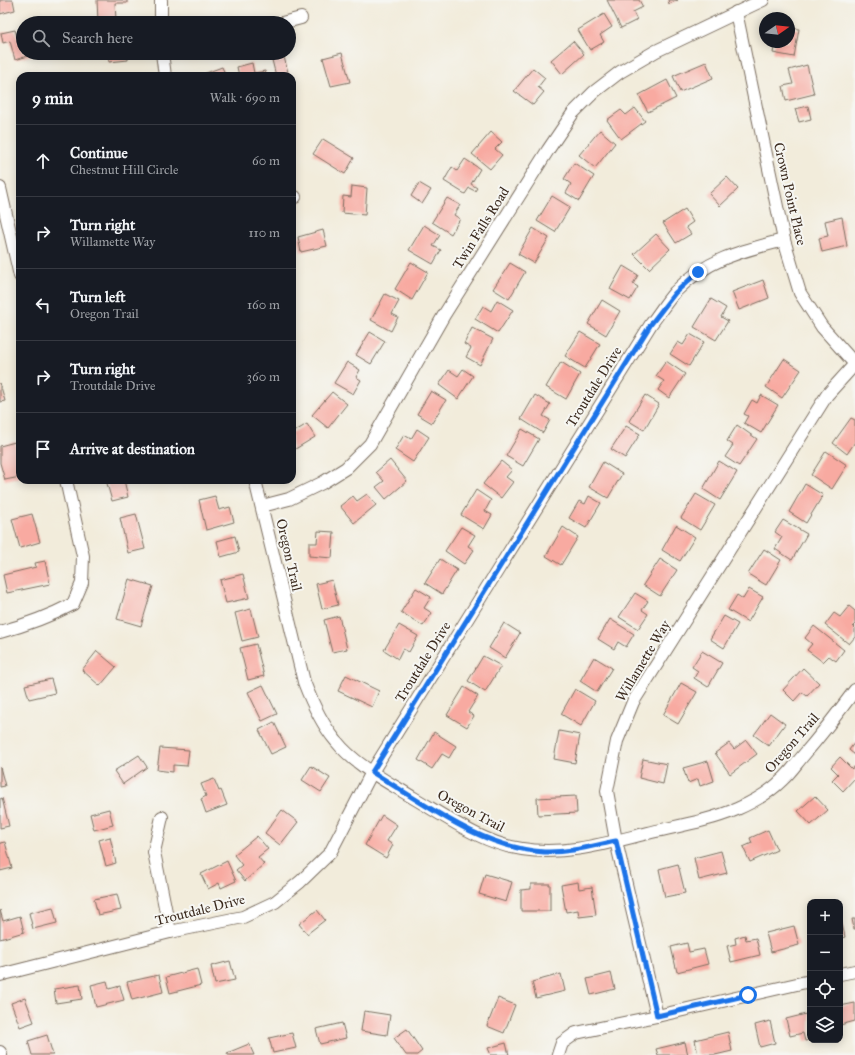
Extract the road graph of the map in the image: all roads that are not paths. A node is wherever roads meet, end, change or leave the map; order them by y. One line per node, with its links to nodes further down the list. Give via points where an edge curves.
1 (161, 0): 4 (street)
2 (763, 0): 3 (street, Twin Falls Road)
3 (736, 12): 10 (street, Crown Point Place); 15 (street, Twin Falls Road, via 656,51 620,72 594,92 573,113 444,315 370,444 346,468 322,483 289,499)
4 (161, 16)
5 (301, 18): 6 (street)
6 (296, 19)
7 (163, 60): 8 (street)
8 (164, 72)
9 (0, 188): 11 (street)
10 (784, 240): 12 (street, Crown Point Place, via 800,294 822,327); 18 (street, Troutdale Drive, via 720,258 698,272 675,293 651,324)
11 (16, 258)
12 (855, 364): 20 (street, Willamette Way, via 827,395 633,702 617,741 607,791)
13 (67, 484): 16 (street, via 83,556 82,583 74,604 48,617)
14 (256, 484): 15 (street, Oregon Trail)
15 (262, 506): 18 (street, Oregon Trail, via 311,702 337,742)
16 (0, 632)
17 (855, 690): 20 (street, Oregon Trail, via 824,732 782,780 761,796 737,809 693,823)
18 (372, 772): 20 (street, Oregon Trail, via 449,819 503,845 545,852 579,849); 21 (street, Troutdale Drive, via 330,853 275,902 243,917)
19 (162, 817): 21 (street, via 154,852)
20 (616, 841): 26 (street, Willamette Way)
21 (170, 932): 24 (street, Troutdale Drive)
22 (855, 971): 23 (street)
23 (843, 973)
24 (0, 975)
25 (807, 982): 26 (street)
26 (657, 1016): 27 (street, via 576,1033 562,1043)
27 (558, 1055)

